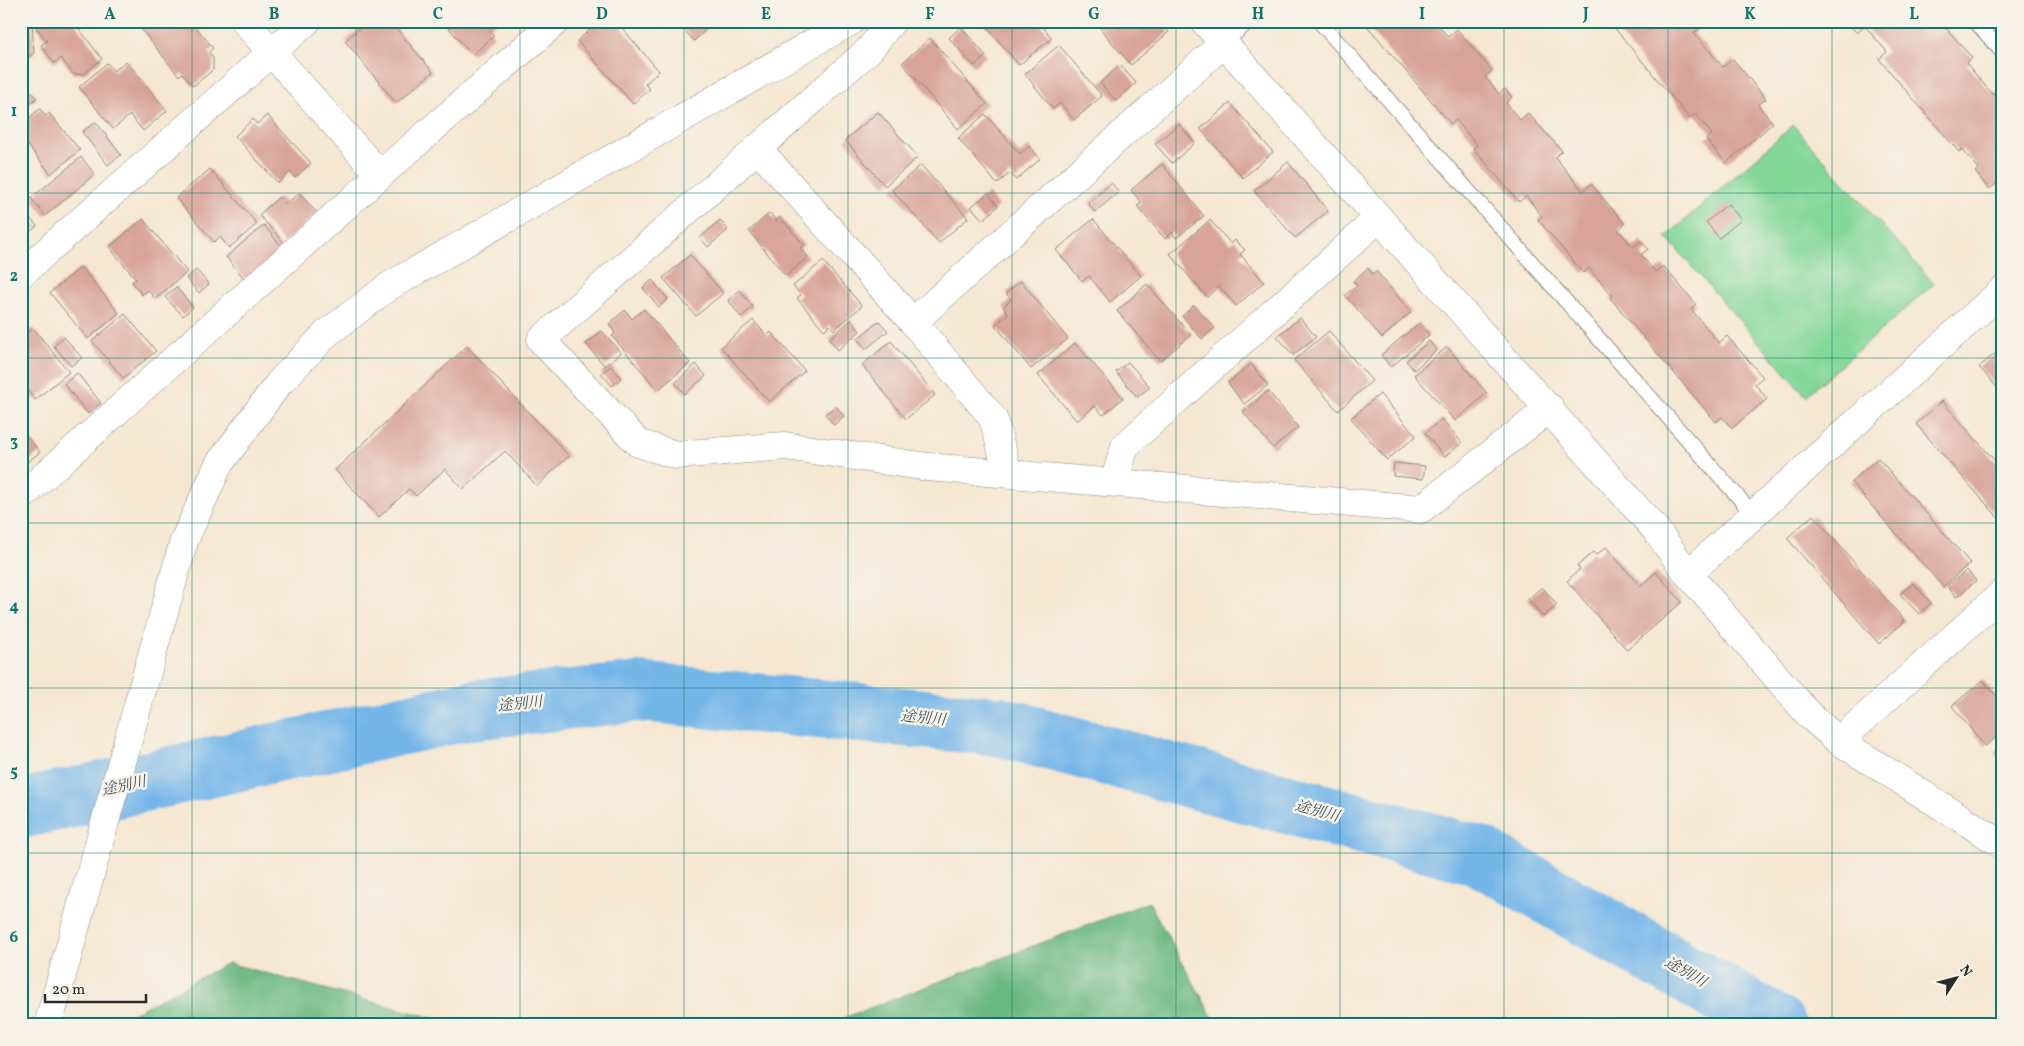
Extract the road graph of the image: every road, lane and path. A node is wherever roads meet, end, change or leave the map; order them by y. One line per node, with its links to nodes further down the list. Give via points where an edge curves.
1 (244, 21): 11 (street)
2 (307, 21): 11 (street)
3 (556, 21): 14 (street)
4 (851, 21): 28 (street, via 388,287 326,334 279,383 218,464 184,541)
5 (892, 21): 13 (street, via 869,50)
6 (1204, 21): 10 (street)
7 (1250, 21): 10 (lane)
8 (1319, 21): 23 (lane)
9 (1975, 21): 12 (lane)
10 (1224, 43): 15 (street); 18 (street)
11 (272, 53): 14 (street); 16 (street)
12 (2003, 53)
13 (757, 148): 18 (street); 20 (street, via 540,340 638,443 676,455 785,446 928,467)
14 (380, 175): 22 (street)
15 (1379, 218): 19 (street); 21 (street, via 1125,446)
16 (21, 274)
17 (2003, 290): 23 (street)
18 (913, 322): 20 (street, via 992,418)
19 (1550, 408): 21 (street, via 1421,509); 24 (street, via 1656,530)
20 (1008, 473): 21 (street)
21 (1114, 482)
22 (21, 497)
23 (1754, 515): 24 (street)
24 (1688, 574): 26 (street, via 1810,716)
25 (2003, 593): 26 (street)
26 (1839, 741): 27 (street)
27 (2003, 846)
28 (48, 1025)

